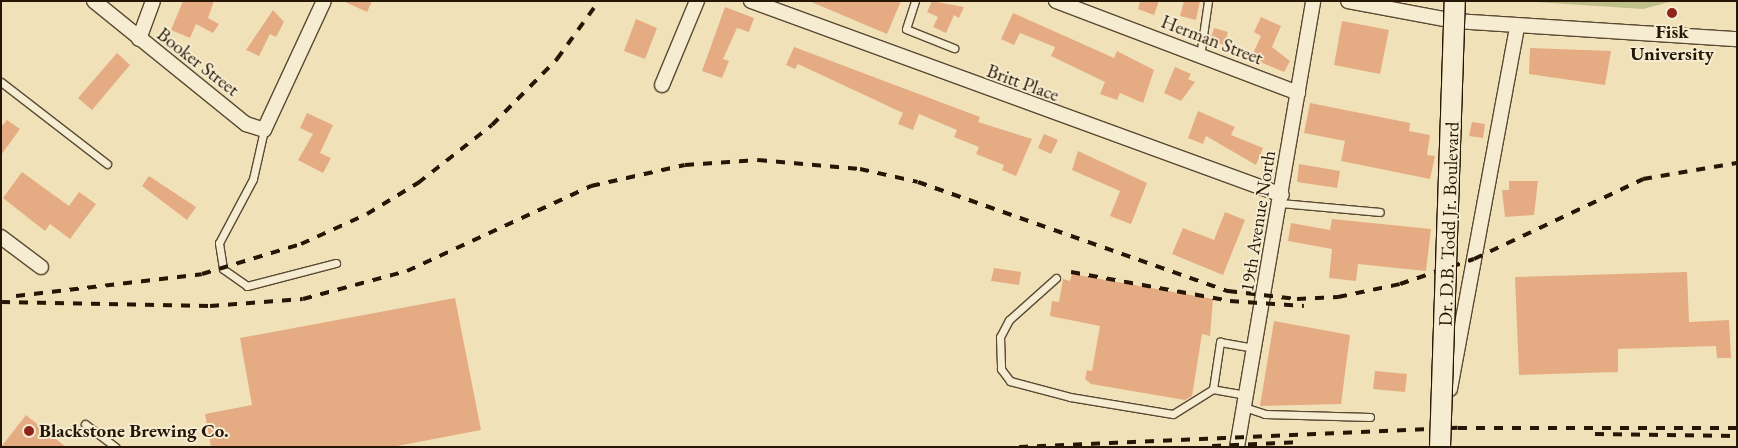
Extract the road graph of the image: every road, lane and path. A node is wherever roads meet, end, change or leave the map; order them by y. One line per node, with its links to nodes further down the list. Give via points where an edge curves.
1 (94, 1): 13 (street, Booker Street)
2 (153, 1): 13 (street)
3 (324, 1): 20 (street)
4 (697, 1): 18 (street)
5 (751, 1): 22 (street, Britt Place)
6 (915, 1): 15 (lane, via 906,29)
7 (1056, 1): 16 (street, Herman Street)
8 (1208, 1): 16 (lane)
9 (1313, 1): 19 (street, 19th Avenue North)
10 (1348, 1): 12 (street, via 1455,21)
11 (1455, 1): 35 (main road, Dr. D.B. Todd Jr. Boulevard, bridge)
12 (1517, 26): 14 (street); 36 (street, via 1456,348 1446,418)
13 (138, 39): 20 (street, Booker Street, via 246,124)
14 (1737, 39)
15 (954, 48)
16 (1200, 56): 19 (street, Herman Street)
17 (1, 82): 21 (lane)
18 (662, 85)
19 (1298, 93): 22 (street, 19th Avenue North)
20 (264, 130): 25 (lane, via 253,179 220,243 224,269 247,286)
21 (107, 164)
22 (1282, 199): 23 (lane); 28 (street, 19th Avenue North)
23 (1380, 212)
24 (1, 237): 26 (street)
25 (336, 263)
26 (41, 267)
27 (1056, 278): 29 (lane, via 1009,320 1000,336 1001,369 1010,381 1070,398 1173,414)
28 (1256, 348): 29 (lane, via 1220,342); 30 (street, 19th Avenue North)
29 (1213, 389): 30 (lane)
30 (1245, 401): 31 (lane, via 1264,414); 34 (street, 19th Avenue North)
31 (1370, 417)
32 (85, 424): 33 (lane)
33 (115, 447)
34 (1236, 447)
35 (1440, 447)
36 (1450, 447)

